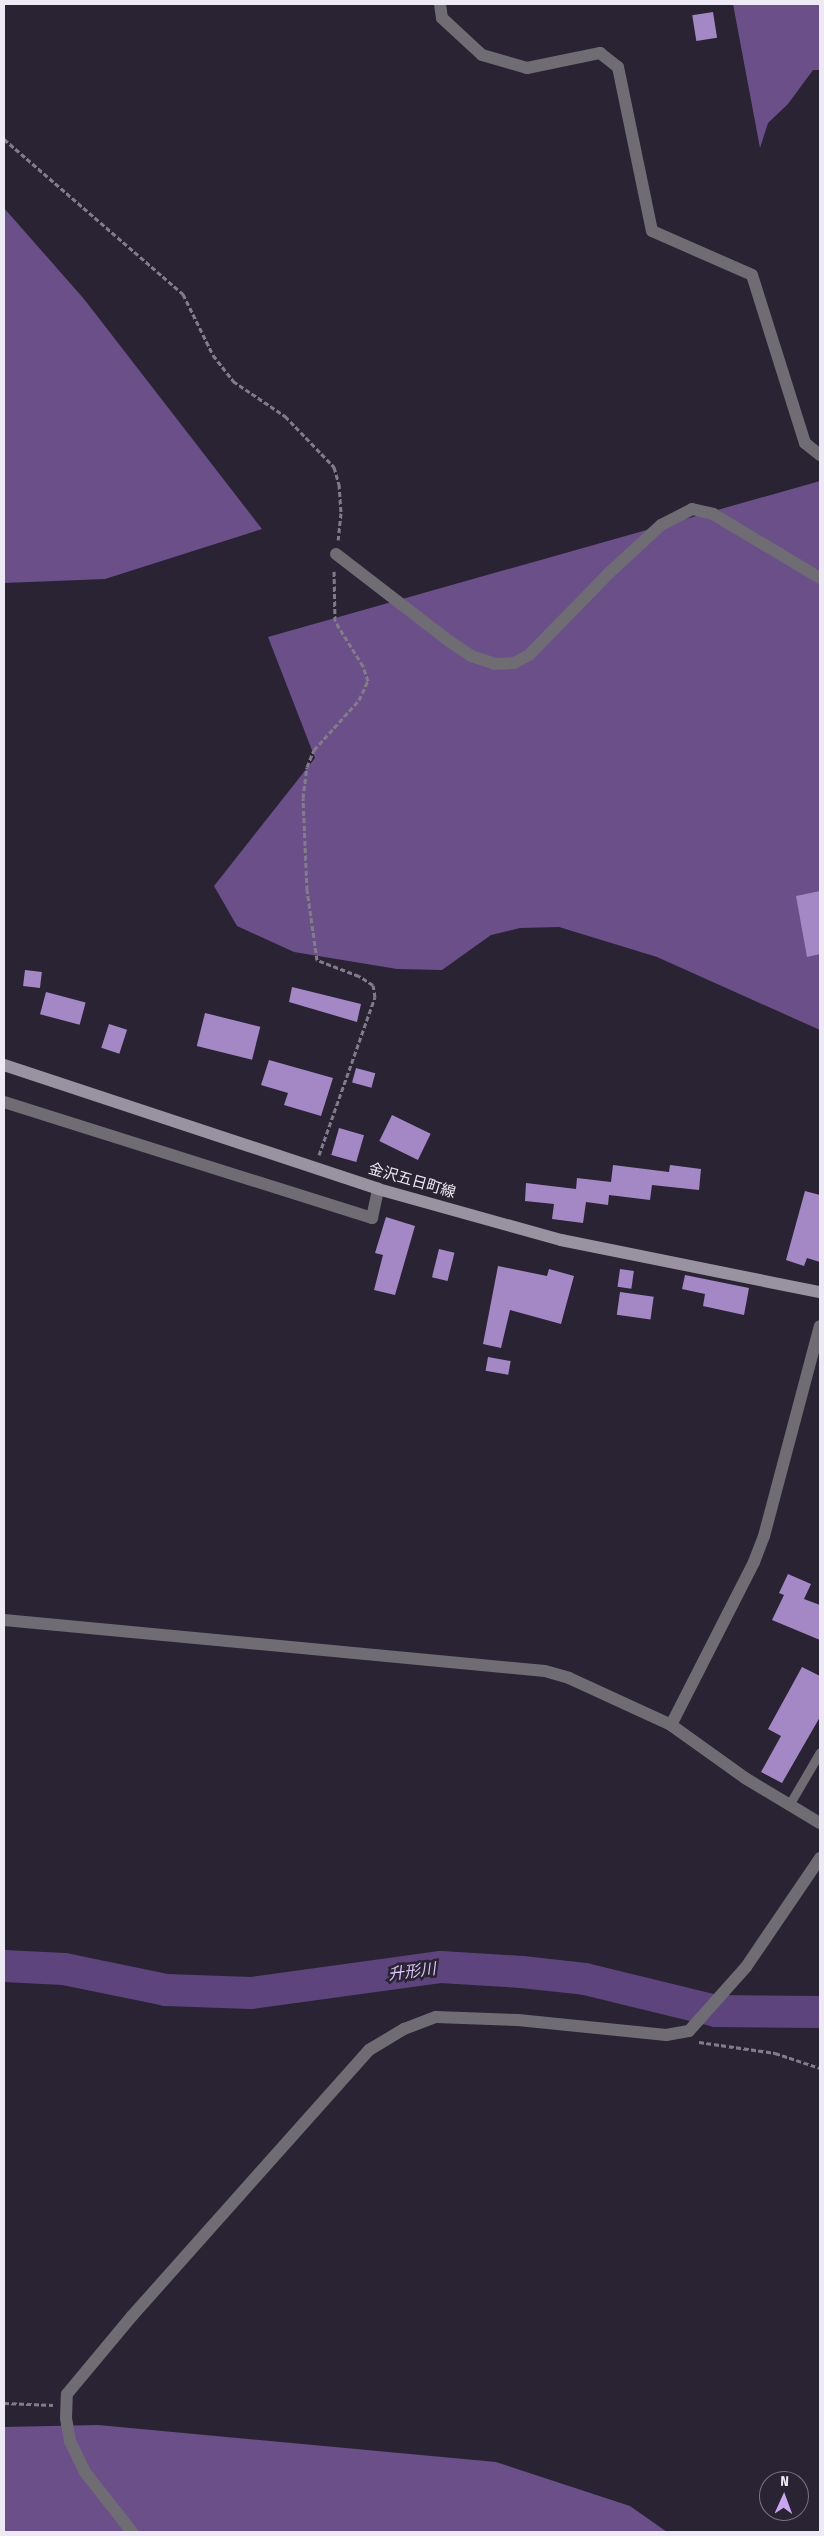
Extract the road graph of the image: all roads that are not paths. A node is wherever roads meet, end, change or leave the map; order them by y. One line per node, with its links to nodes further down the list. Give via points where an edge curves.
1 (440, 4): 2 (street, via 442,18 482,55 527,68 600,52 618,67 652,231 752,275 805,443)
2 (820, 455)
3 (336, 554): 4 (street, via 449,641 471,656 495,664 514,663 529,655 608,573 661,525 692,508 713,514)
4 (820, 578)
5 (4, 1065): 7 (main road, 金沢五日町線)
6 (4, 1102): 7 (street, via 372,1218)
7 (378, 1189): 8 (main road, 金沢五日町線, via 561,1240)
8 (820, 1292)
9 (820, 1326): 11 (street, via 757,1553)
10 (4, 1620): 11 (street, via 545,1671 568,1678)
11 (671, 1725): 13 (street)
12 (820, 1752): 13 (lane)
13 (789, 1806): 14 (street)
14 (820, 1823)
15 (820, 1858): 16 (street, via 746,1967 690,2036 518,2020 436,2017 404,2029 369,2050 78,2378 68,2394 70,2441 85,2472)
16 (132, 2532)

